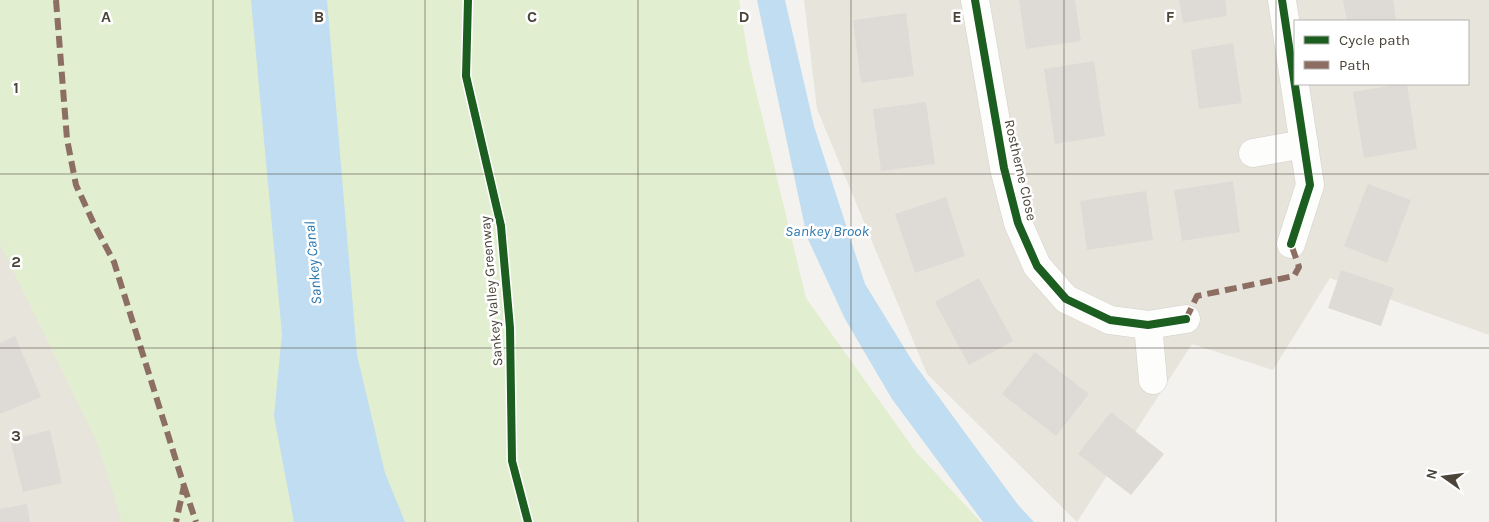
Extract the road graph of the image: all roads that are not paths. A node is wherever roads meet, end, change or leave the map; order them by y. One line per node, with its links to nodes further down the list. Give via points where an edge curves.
1 (975, 0): 9 (street, Rostherne Close, via 1004,168 1018,223 1037,266 1066,299 1110,320)
2 (1282, 0): 3 (street)
3 (1294, 79)
4 (1295, 85): 5 (street)
5 (1304, 144): 6 (street); 7 (street, via 1310,185)
6 (1253, 153)
7 (1291, 244)
8 (1186, 319): 9 (street, Rostherne Close)
9 (1148, 324): 10 (street)
10 (1153, 380)

